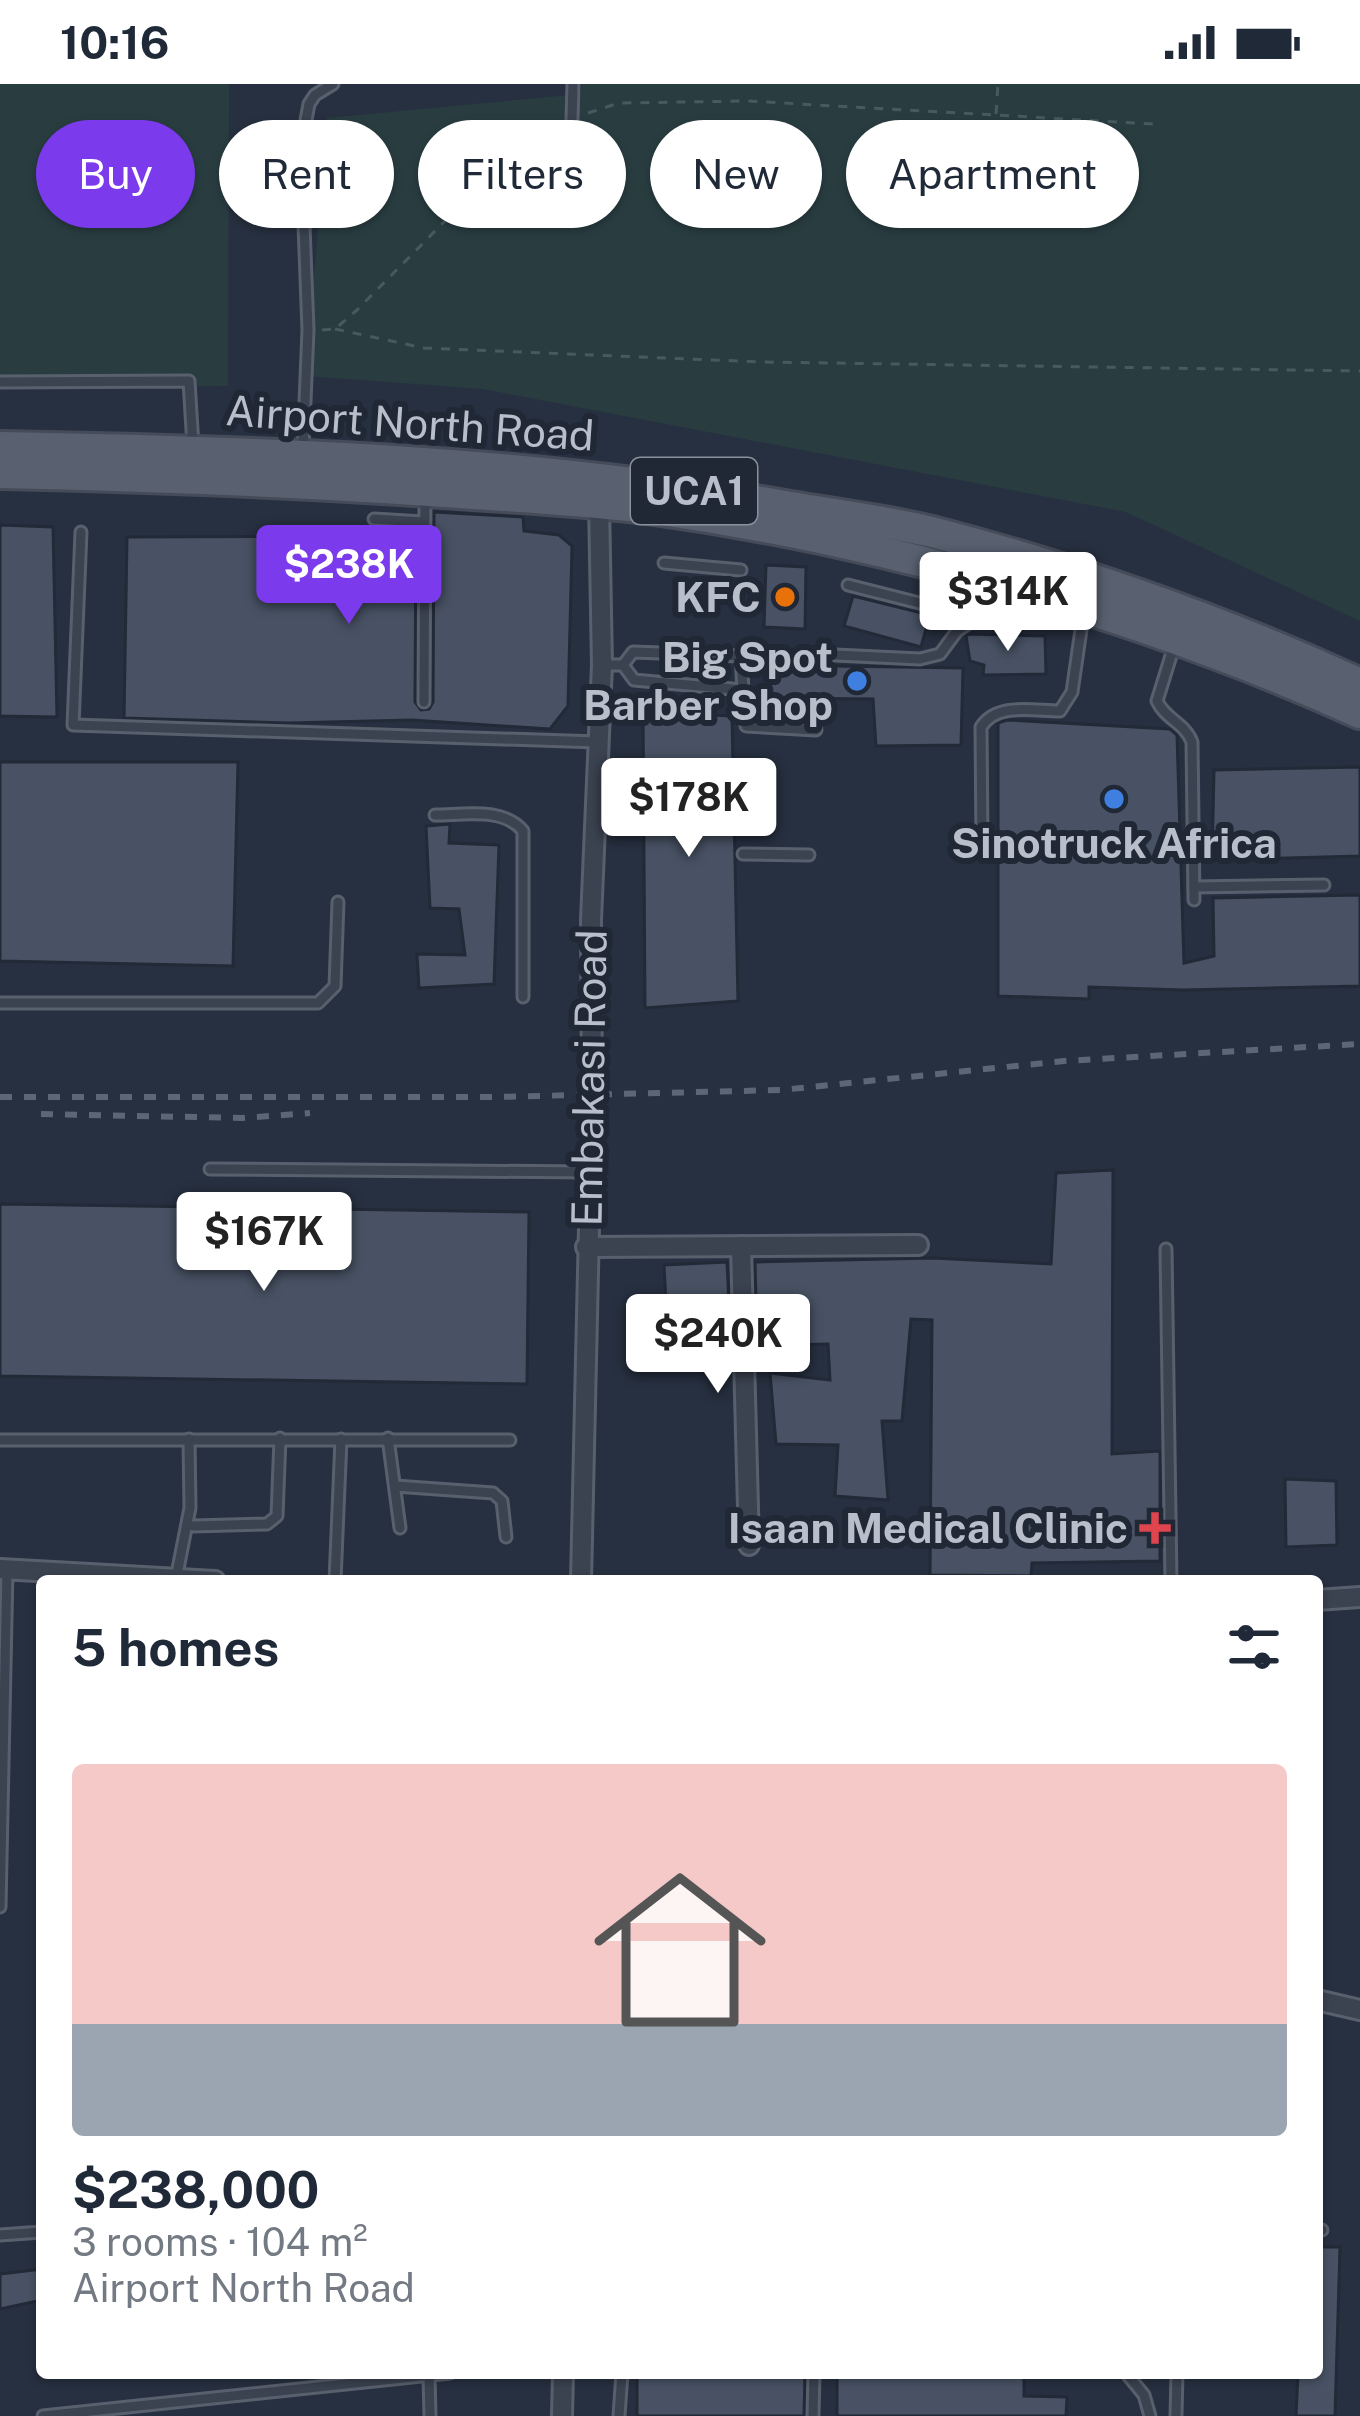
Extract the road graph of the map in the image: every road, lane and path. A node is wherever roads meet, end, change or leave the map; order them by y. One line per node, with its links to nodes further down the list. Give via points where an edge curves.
1 (333, 84): 8 (lane, via 309,104 302,147)
2 (573, 84): 5 (lane)
3 (998, 84): 4 (path)
4 (995, 115): 5 (path, via 747,101 619,103); 6 (path)
5 (572, 118): 7 (path, via 447,219)
6 (1154, 124)
7 (335, 328): 8 (path); 9 (path, via 424,348)
8 (308, 331): 13 (lane)
9 (1360, 371)
10 (0, 382): 12 (lane, via 189,381)
11 (0, 447): 12 (main road, Airport North Road / UCA1)
12 (194, 451): 13 (main road, Airport North Road / UCA1)
13 (302, 453): 30 (main road, Airport North Road / UCA1, via 598,477 928,531 1116,587)
14 (0, 473): 15 (main road, Airport North Road / UCA1)
15 (426, 491): 16 (main road, Airport North Road / UCA1); 18 (lane)
16 (599, 502): 23 (main road, Airport North Road / UCA1, via 832,542); 28 (street, Embakasi Road)
17 (374, 519): 18 (lane)
18 (423, 522): 32 (lane)
19 (81, 532): 35 (lane, via 73,725)
20 (664, 563): 21 (lane)
21 (741, 570)
22 (848, 585): 24 (lane)
23 (1020, 589): 25 (main road, Airport North Road / UCA1); 27 (lane, via 957,631 940,654)
24 (939, 608)
25 (1083, 610): 26 (main road, Airport North Road / UCA1); 37 (lane, via 1072,692 1060,712 1001,711 981,727)
26 (1176, 641): 33 (main road, Airport North Road / UCA1); 41 (lane, via 1157,701 1192,742)
27 (814, 654)
28 (602, 664): 29 (lane); 35 (street, Embakasi Road)
29 (623, 665): 31 (lane, via 634,680); 31 (lane, via 633,652 741,656)
30 (1360, 684)
31 (743, 691): 34 (lane, via 746,726)
32 (424, 702)
33 (1360, 713)
34 (816, 730)
35 (598, 742): 47 (street, Embakasi Road)
36 (435, 815): 44 (lane, via 500,816 524,831)
37 (982, 842)
38 (743, 854): 39 (lane)
39 (809, 855)
40 (1324, 885): 41 (lane)
41 (1194, 887): 42 (lane)
42 (1194, 901)
43 (338, 902): 45 (lane, via 335,986 318,1003)
44 (523, 998)
45 (0, 1003)
46 (209, 1169): 47 (lane)
47 (588, 1172): 50 (street, Embakasi Road)
48 (918, 1245): 49 (street)
49 (741, 1246): 50 (street); 62 (street)
50 (586, 1247): 67 (street, Embakasi Road)
51 (1166, 1249): 68 (lane)
52 (280, 1438): 54 (lane); 55 (lane); 59 (lane, via 277,1516 267,1524)
53 (388, 1438): 55 (lane); 57 (lane); 58 (lane)
54 (189, 1439): 56 (lane); 65 (lane, via 190,1508)
55 (341, 1439): 66 (lane)
56 (0, 1440)
57 (509, 1440)
58 (395, 1486): 60 (lane); 61 (lane, via 493,1493 502,1502)
59 (193, 1526)
60 (400, 1528)
61 (506, 1537)
62 (748, 1545)
63 (3, 1569): 64 (street); 71 (lane)
64 (107, 1575)
65 (177, 1575)
66 (335, 1575)
67 (581, 1575)
68 (1171, 1575)
69 (1360, 1597): 70 (street)
70 (1323, 1600)
71 (3, 1653): 72 (lane)
72 (2, 1739): 73 (lane)
73 (0, 1907)
74 (1323, 2001): 75 (street)
75 (1360, 2010)
76 (36, 2232): 77 (lane)
77 (0, 2235)
78 (400, 2379): 85 (lane)
79 (429, 2379): 86 (lane)
80 (563, 2379): 87 (street)
81 (622, 2379): 88 (lane)
82 (814, 2379): 89 (lane)
83 (1131, 2379): 90 (lane)
84 (1178, 2379): 91 (lane)
85 (43, 2416)
86 (430, 2416)
87 (562, 2416)
88 (620, 2416)
89 (813, 2416)
90 (1150, 2416)
91 (1176, 2416)

